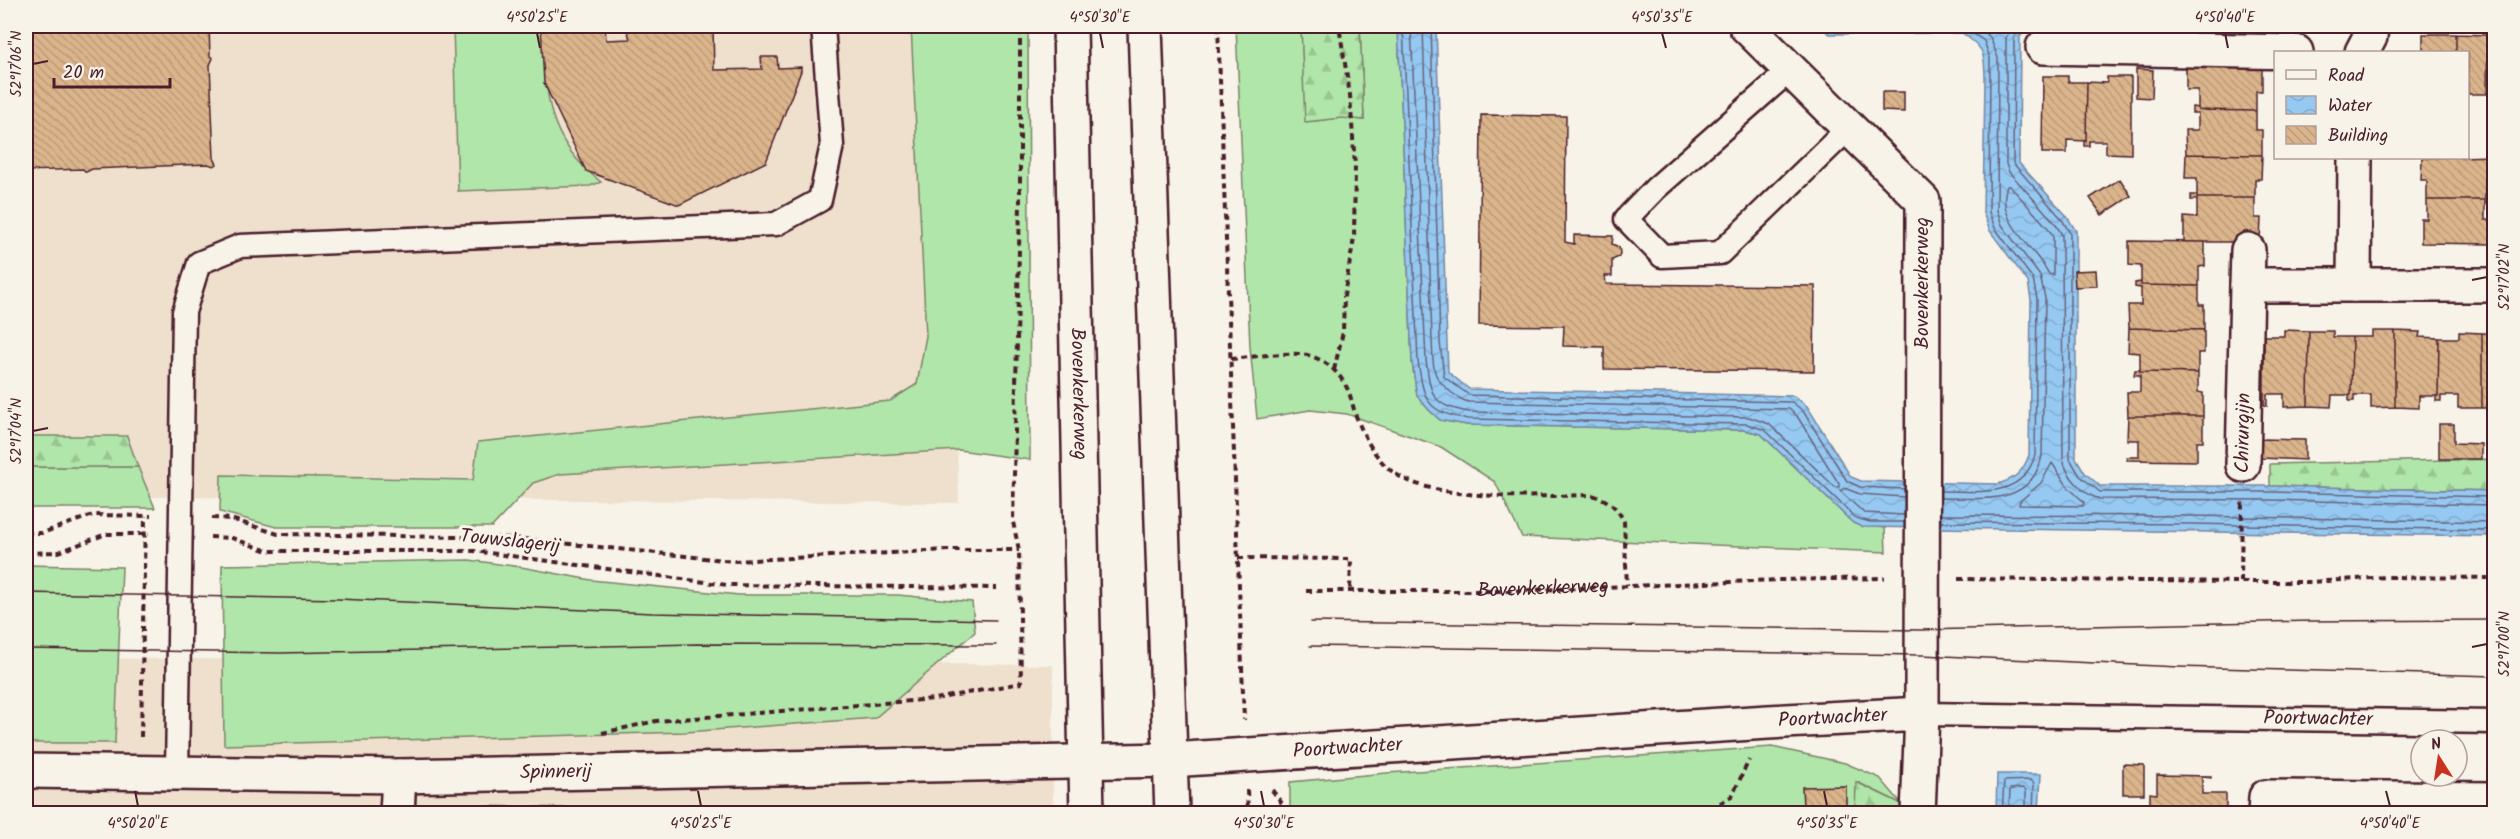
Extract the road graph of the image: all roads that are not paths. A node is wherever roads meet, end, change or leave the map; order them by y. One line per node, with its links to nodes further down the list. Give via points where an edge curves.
1 (823, 26): 22 (lane, via 832,145 820,200 776,224 240,246 199,263 184,312)
2 (1070, 26): 20 (street, Bovenkerkerweg)
3 (1145, 26): 19 (street)
4 (1746, 26): 9 (street, Bovenkerkerweg)
5 (2371, 26): 7 (street)
6 (2043, 47): 8 (street)
7 (2363, 51)
8 (2274, 52)
9 (1790, 70): 10 (street, Bovenkerkerweg); 10 (lane, via 1626,219 1662,256 1720,253)
10 (1849, 128): 17 (street, Bovenkerkerweg, via 1923,201)
11 (2355, 159): 14 (street)
12 (2248, 250): 13 (street, Chirurgijn)
13 (2247, 285): 14 (street); 16 (street, Chirurgijn)
14 (2354, 285): 15 (street)
15 (2494, 285)
16 (2243, 465)
17 (1922, 714): 18 (lane, Poortwachter); 19 (street, Poortwachter); 28 (street, Bovenkerkerweg)
18 (2494, 722)
19 (1170, 760): 20 (street); 27 (street)
20 (1085, 762): 23 (street, Spinnerij); 26 (street, Bovenkerkerweg)
21 (26, 771): 22 (street, Spinnerij)
22 (177, 772): 23 (street, Spinnerij)
23 (399, 776): 25 (street)
24 (2494, 800): 29 (street, via 2266,797)
25 (398, 813)
26 (1087, 813)
27 (1172, 813)
28 (1918, 813)
29 (2265, 813)

